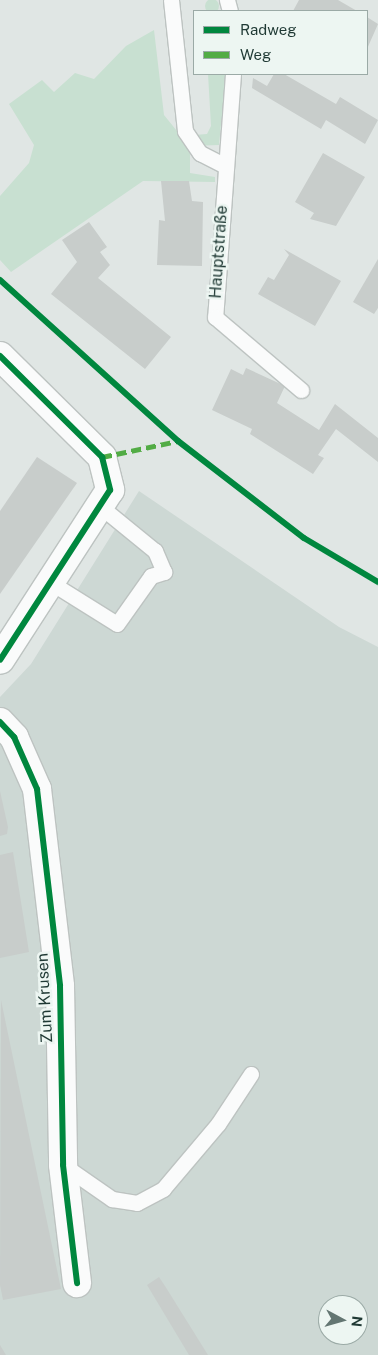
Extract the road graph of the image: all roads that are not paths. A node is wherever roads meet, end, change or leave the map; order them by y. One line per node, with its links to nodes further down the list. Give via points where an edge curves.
1 (171, 0): 3 (lane, via 185,131 200,153)
2 (233, 75): 3 (lane, Hauptstraße)
3 (225, 166): 5 (lane, Hauptstraße, via 215,317)
4 (0, 356): 6 (street, via 102,457 110,490)
5 (302, 390)
6 (101, 508): 7 (street); 7 (lane, via 154,551 164,572 151,576 117,624)
7 (53, 584): 8 (street)
8 (0, 660)
9 (0, 722): 11 (street, Zum Krusen, via 14,737 37,789 60,986)
10 (251, 1074): 11 (lane, via 218,1124 162,1189 137,1203 112,1199)
11 (63, 1164): 12 (street, Zum Krusen)
12 (77, 1283)

